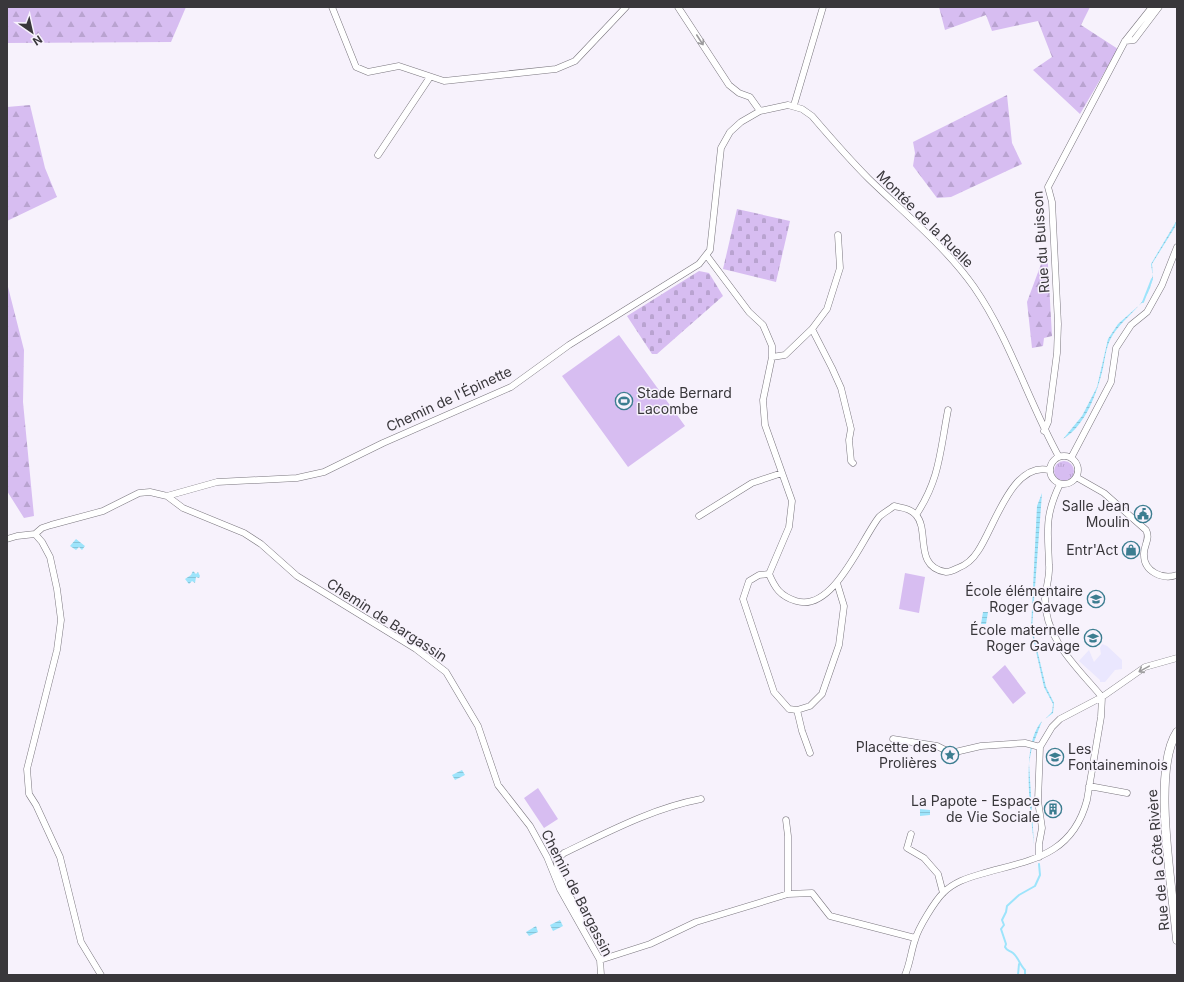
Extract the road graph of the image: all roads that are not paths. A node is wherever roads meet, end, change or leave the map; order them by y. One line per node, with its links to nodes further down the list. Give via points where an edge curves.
1 (332, 7): 8 (street, via 356,67 368,72 399,66)
2 (626, 7): 8 (street, via 575,61 556,69 444,81)
3 (678, 7): 10 (street, one-way to 10, via 730,85 739,93 750,97)
4 (823, 7): 9 (street)
5 (1152, 7): 7 (street, Rue du Buisson)
6 (1159, 7): 7 (street, via 1134,40)
7 (1126, 41): 18 (street, Rue du Buisson, via 1048,187 1052,202 1058,324 1048,422)
8 (430, 77): 11 (street)
9 (794, 105): 10 (street); 18 (street, Montée de la Ruelle, via 812,116 867,177 947,254 973,286 999,327)
10 (760, 112): 14 (street, via 741,122 730,132 721,148 710,250)
11 (378, 156)
12 (838, 235): 15 (street, via 840,268 827,309)
13 (1177, 247): 20 (street, via 1162,285 1147,312 1131,325 1116,348 1112,382)
14 (707, 256): 16 (street, via 749,312 763,325 772,346); 26 (street, Chemin de l'Épinette, via 699,264 569,345 511,387 324,472 297,478 217,482)
15 (812, 329): 16 (street, via 785,355); 21 (street, via 840,388 851,429 849,440 851,461)
16 (772, 357): 23 (street, via 763,412)
17 (948, 410): 27 (street, via 943,448 934,482)
18 (1044, 430): 19 (street, Montée de la Ruelle)
19 (1059, 457): 20 (street); 22 (street, via 1051,463)
20 (1071, 458): 24 (street, via 1077,464)
21 (854, 463)
22 (1049, 470): 25 (street, via 1052,479); 27 (street, via 1043,468 1029,472 1008,496 978,551 965,565 948,572 936,569 926,558 920,521)
23 (782, 473): 28 (street, via 752,483); 31 (street, via 792,507 789,527)
24 (1076, 477): 25 (street, via 1070,484); 32 (street, via 1104,493 1146,530 1148,539 1144,555 1152,572 1163,577)
25 (1060, 484): 35 (street, via 1050,509 1047,530 1050,567 1045,599 1047,618 1058,643)
26 (167, 496): 29 (street, Chemin de l'Épinette, via 150,492 139,493 103,511 42,528); 49 (street, Chemin de Bargassin, via 183,508 261,544 297,576 410,645 446,672 478,726 498,785 530,826 560,888)
27 (916, 515): 33 (street, via 908,508 894,506 880,516)
28 (699, 516)
29 (35, 534): 30 (street); 53 (street, via 50,557 61,620 58,650 27,769 29,794 60,857 81,942)
30 (7, 539)
31 (769, 574): 33 (street, via 775,588 788,598 801,603 818,599); 36 (street, via 759,574 749,581 743,599 774,692 789,709)
32 (1177, 575)
33 (837, 583): 36 (street, via 844,606 839,645 822,694 810,706)
34 (1177, 658): 35 (street, one-way to 35, via 1145,667)
35 (1102, 697): 39 (street, via 1060,719); 41 (street)
36 (797, 710): 40 (street)
37 (1177, 732): 51 (street, Rue de la Côte Rivère, via 1168,752 1164,797)
38 (893, 739): 39 (street, via 937,746 951,753 981,746 1025,743)
39 (1040, 747): 46 (street, via 1038,801 1042,828)
40 (810, 752)
41 (1089, 786): 42 (street); 46 (street, via 1084,812 1076,829 1060,846)
42 (1127, 793)
43 (702, 799): 49 (street, via 671,806 559,857 559,872)
44 (786, 820): 48 (street)
45 (911, 834): 47 (street, via 907,848 924,858 938,874)
46 (1039, 857): 47 (street, via 963,879)
47 (943, 893): 50 (street)
48 (788, 894): 50 (street, via 812,893 830,916); 52 (street, via 696,922 650,944)
49 (584, 929): 52 (street, Chemin de Bargassin)
50 (915, 938): 55 (street)
51 (1177, 940)
52 (600, 960): 54 (street, Chemin de Bargassin)
53 (101, 975)
54 (601, 975)
55 (905, 975)

